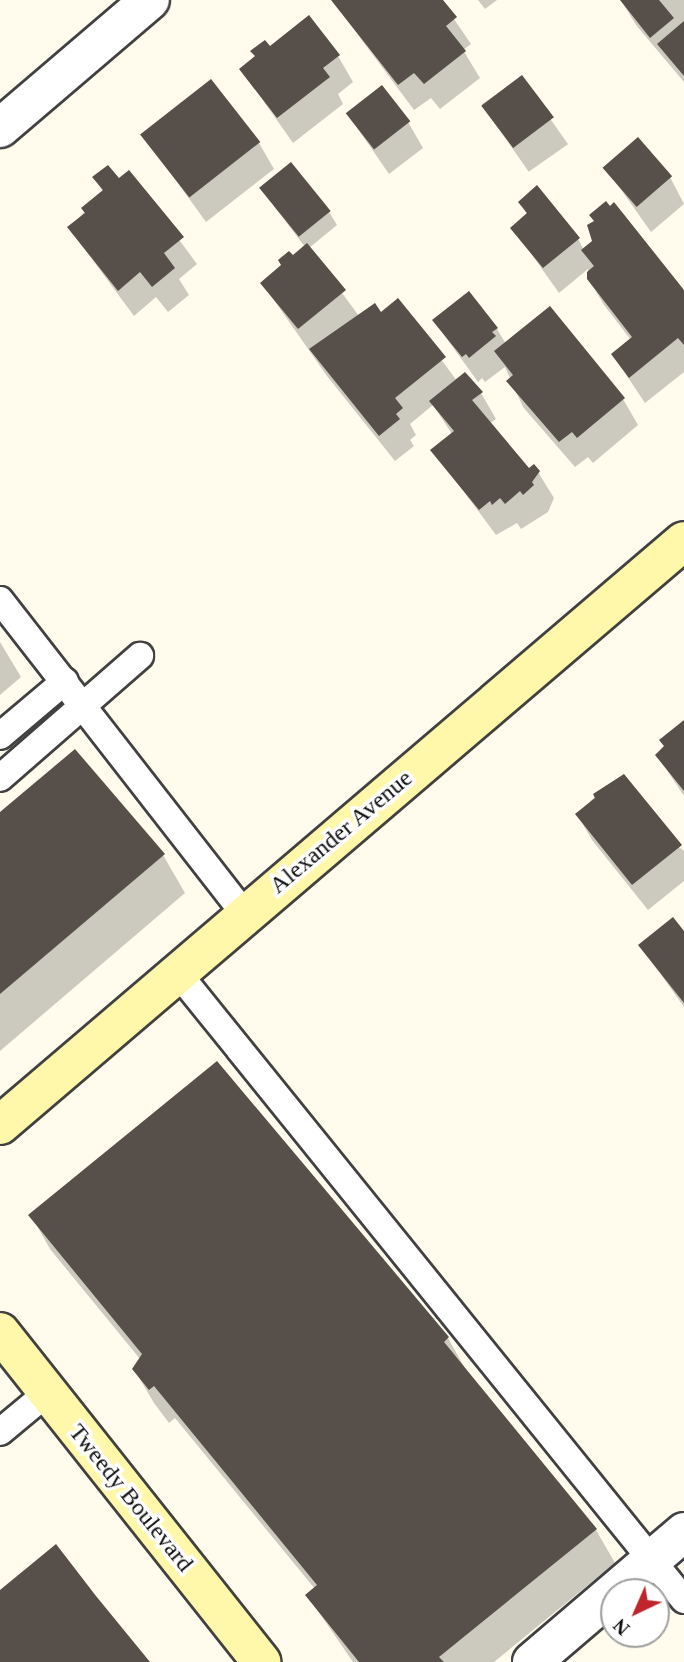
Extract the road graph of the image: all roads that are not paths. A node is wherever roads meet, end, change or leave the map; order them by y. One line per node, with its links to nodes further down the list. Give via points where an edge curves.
1 (150, 0): 2 (street)
2 (0, 128)
3 (684, 541): 10 (street, Alexander Avenue)
4 (0, 600): 6 (lane)
5 (140, 656): 7 (lane)
6 (65, 681): 7 (lane); 8 (lane)
7 (84, 706): 9 (lane); 10 (lane)
8 (0, 736)
9 (0, 778)
10 (244, 915): 11 (street, Alexander Avenue)
11 (177, 972): 12 (street, Alexander Avenue); 17 (lane)
12 (0, 1125)
13 (0, 1332): 14 (street, Tweedy Boulevard)
14 (47, 1394): 15 (lane); 19 (street, Tweedy Boulevard)
15 (0, 1432)
16 (684, 1532): 17 (street)
17 (652, 1559): 18 (lane); 20 (street)
18 (684, 1600)
19 (262, 1662)
20 (533, 1662)

